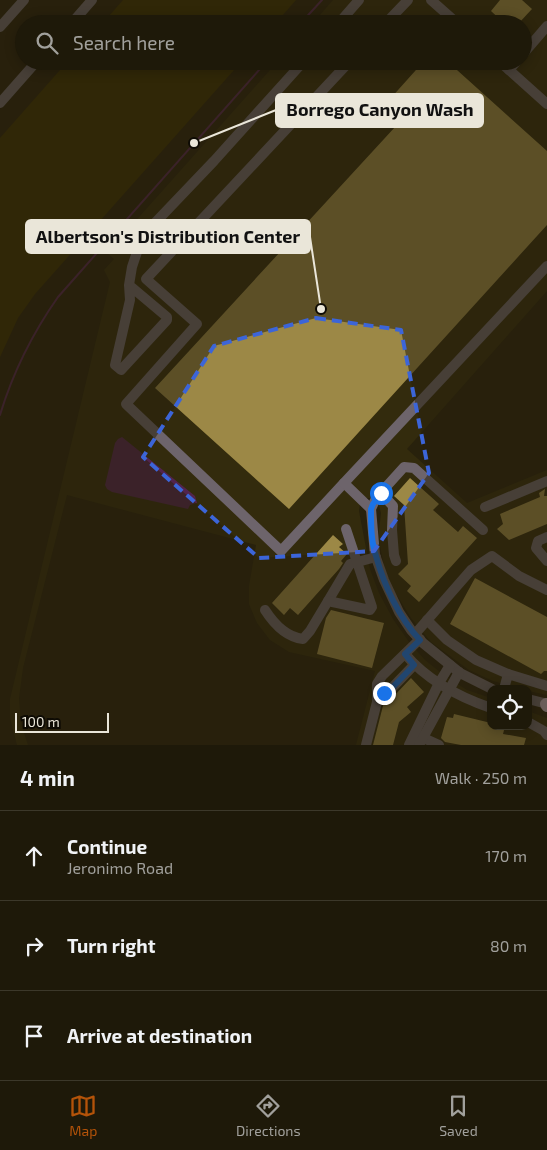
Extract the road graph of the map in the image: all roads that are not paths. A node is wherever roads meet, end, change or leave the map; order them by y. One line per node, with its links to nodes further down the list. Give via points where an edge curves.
1 (24, 0): 11 (street)
2 (92, 0): 6 (street)
3 (359, 0): 7 (street)
4 (408, 0): 8 (street)
5 (431, 0): 9 (street)
6 (79, 15)
7 (346, 15)
8 (394, 15)
9 (448, 15)
10 (547, 26): 12 (street)
11 (0, 27)
12 (532, 44)
13 (29, 70): 17 (street)
14 (296, 70): 20 (street, via 152,226 137,252)
15 (342, 70): 22 (street, via 146,279 198,324 126,404 281,551)
16 (509, 70): 18 (street)
17 (0, 103)
18 (547, 104)
19 (547, 266): 22 (street)
20 (128, 285): 20 (street, via 130,300 115,366 121,370 167,320)
21 (546, 482): 24 (street)
22 (344, 483): 25 (street)
23 (381, 493): 25 (street); 27 (street, via 404,467 414,468); 30 (street, via 393,506)
24 (485, 507)
25 (371, 509): 29 (street)
26 (346, 529): 32 (street)
27 (483, 530)
28 (547, 537): 31 (street, via 538,541 536,548)
29 (376, 557): 32 (street); 37 (street, via 400,612)
30 (396, 561)
31 (547, 561)
32 (356, 562): 34 (street, via 350,564); 34 (street, via 372,607 370,610)
33 (547, 590): 36 (street, via 492,556 471,570)
34 (328, 601): 35 (street, via 303,639 281,630)
35 (265, 610)
36 (427, 620): 37 (street); 42 (street, via 447,640 476,660)
37 (418, 637): 38 (street); 40 (street)
38 (405, 654): 39 (street); 48 (street, via 382,676 377,684)
39 (414, 665): 43 (street); 48 (street, via 389,691)
40 (450, 665): 41 (street); 43 (street)
41 (459, 672): 45 (street); 47 (street)
42 (508, 674): 44 (street); 46 (street)
43 (439, 683): 47 (street); 54 (street)
44 (505, 685)
45 (487, 686)
46 (547, 686)
47 (448, 689): 51 (street); 54 (street)
48 (377, 694): 55 (street)
49 (532, 700): 50 (street)
50 (547, 704)
51 (487, 707)
52 (532, 725): 53 (street)
53 (547, 735)
54 (418, 739): 56 (street); 57 (street)
55 (366, 745)
56 (409, 745)
57 (439, 745)

